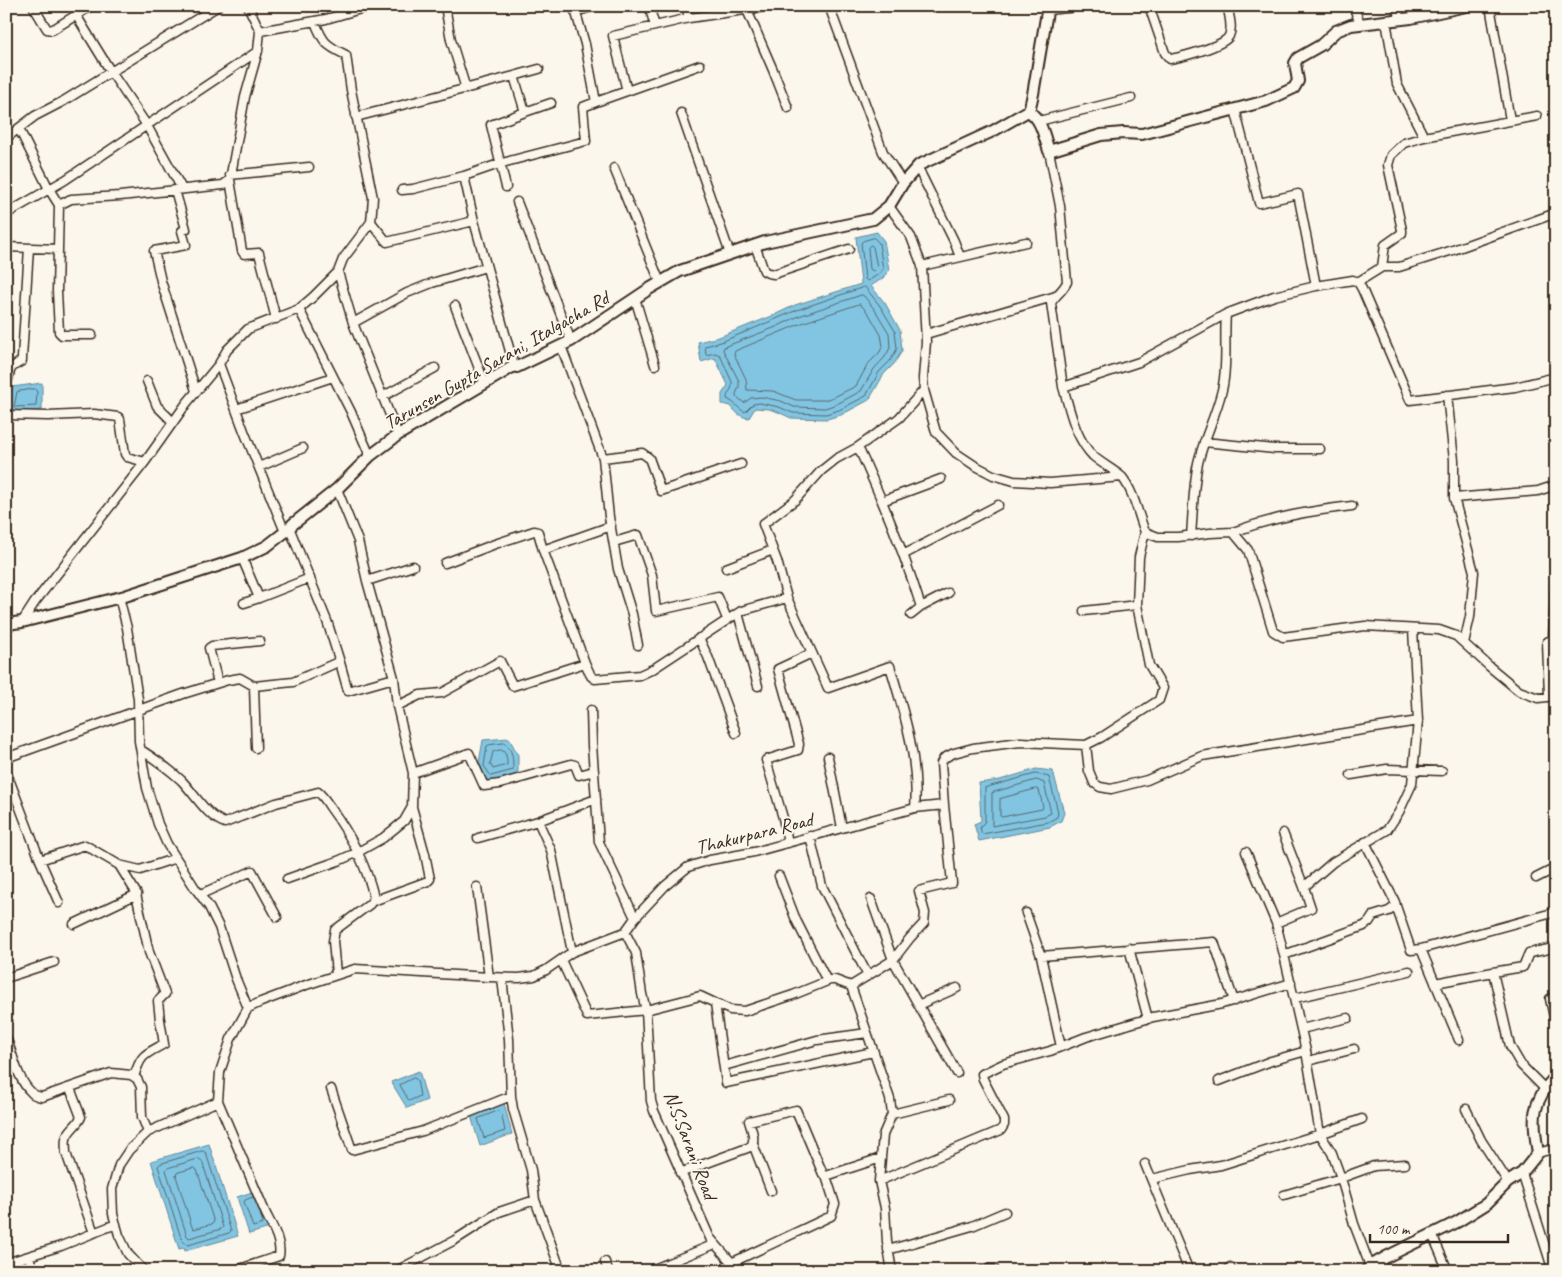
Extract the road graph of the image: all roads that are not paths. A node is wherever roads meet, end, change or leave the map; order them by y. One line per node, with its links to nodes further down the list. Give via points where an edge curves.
1 (33, 6): 22 (street, via 47,29 52,30)
2 (91, 6): 22 (street)
3 (218, 6): 33 (street)
4 (248, 6): 29 (street)
5 (371, 6): 26 (street)
6 (445, 6): 35 (street, via 451,40)
7 (594, 6): 20 (street)
8 (649, 6): 28 (street)
9 (686, 6): 23 (street)
10 (774, 6): 21 (street)
11 (829, 6): 60 (street, via 883,152)
12 (1088, 6): 19 (street)
13 (1149, 6): 18 (street, via 1170,59 1226,40 1231,26)
14 (1353, 6): 27 (street)
15 (1396, 6): 24 (street)
16 (1466, 6): 24 (street)
17 (1490, 6): 47 (street)
18 (1230, 7)
19 (1047, 8): 42 (street)
20 (575, 9): 38 (street)
21 (747, 10): 23 (street); 40 (street)
22 (76, 15): 33 (street)
23 (689, 18): 28 (street)
24 (1400, 19): 25 (street)
25 (1386, 21): 27 (street); 52 (street, via 1397,84)
26 (315, 22): 29 (street); 46 (street, via 322,40 346,54)
27 (1360, 23): 41 (street, via 1336,31 1321,45 1298,58 1295,70 1298,81 1294,88 1266,101)
28 (656, 26): 36 (street, via 613,36)
29 (260, 31): 30 (street)
30 (258, 50): 49 (street); 59 (street, via 245,97)
31 (700, 65): 36 (street)
32 (539, 69): 34 (street)
33 (111, 72): 49 (street); 50 (street)
34 (514, 76): 35 (street); 43 (street)
35 (466, 89): 46 (street)
36 (627, 91): 38 (street)
37 (1131, 98): 48 (street)
38 (596, 102): 54 (street, via 583,108 586,141)
39 (551, 103): 43 (street)
40 (788, 108)
41 (1235, 109): 53 (street, via 1142,134 1101,135); 86 (street, via 1259,202 1298,194)
42 (1028, 111): 48 (street); 57 (street, Tarunsen Gupta Sarani, Italgacha Rd)
43 (525, 112): 54 (street, via 491,125)
44 (680, 113): 78 (street)
45 (1537, 116): 47 (street)
46 (356, 117): 71 (street, via 372,198)
47 (1510, 120): 52 (street)
48 (1039, 122): 53 (street)
49 (146, 124): 62 (street); 63 (street)
50 (19, 128): 51 (street); 62 (street)
51 (6, 135)
52 (1424, 137): 82 (street, via 1404,143 1391,155 1388,165 1402,233 1385,245)
53 (1050, 151): 87 (street, via 1060,206 1067,282)
54 (502, 164): 58 (street); 61 (street)
55 (309, 167): 59 (street)
56 (614, 168): 84 (street)
57 (918, 168): 60 (street, Tarunsen Gupta Sarani, Italgacha Rd); 79 (street)
58 (464, 176): 64 (street); 70 (street)
59 (230, 178): 63 (street, via 223,185); 92 (street, via 242,251 244,254 260,253)
60 (903, 183): 67 (street, Tarunsen Gupta Sarani, Italgacha Rd)
61 (506, 187)
62 (49, 189): 66 (street); 69 (street)
63 (178, 189): 66 (street, via 71,199); 109 (street, via 186,245 154,251)
64 (402, 190)
65 (517, 202): 96 (street)
66 (59, 205): 77 (street)
67 (889, 206): 73 (street, Tarunsen Gupta Sarani, Italgacha Rd, via 873,219); 80 (street, via 911,236)
68 (1556, 213): 82 (street, via 1399,267)
69 (6, 214)
70 (474, 221): 71 (street, via 387,242); 81 (street)
71 (371, 222): 83 (street, via 343,259)
72 (1026, 242): 79 (street)
73 (755, 246): 76 (street, via 764,270 774,274); 78 (street, Tarunsen Gupta Sarani, Italgacha Rd)
74 (6, 247): 75 (street)
75 (29, 248): 77 (street); 106 (street, via 22,361 11,368)
76 (850, 248)
77 (58, 249): 95 (street, via 59,332 62,335)
78 (730, 254): 84 (street, Tarunsen Gupta Sarani, Italgacha Rd, via 680,271)
79 (960, 257): 80 (street)
80 (922, 266): 94 (street)
81 (486, 267): 93 (street, via 407,293); 100 (street)
82 (1382, 267): 85 (street)
83 (338, 272): 90 (street); 93 (street)
84 (660, 282): 88 (street, Tarunsen Gupta Sarani, Italgacha Rd)
85 (1358, 282): 86 (street); 110 (street, via 1410,400)
86 (1316, 286): 91 (street, via 1274,296)
87 (1056, 296): 94 (street); 107 (street, via 1051,303)
88 (635, 298): 96 (street, Tarunsen Gupta Sarani, Italgacha Rd); 99 (street)
89 (455, 306): 105 (street)
90 (299, 308): 92 (street); 102 (street)
91 (1226, 314): 107 (street, via 1139,362); 116 (street, via 1222,390)
92 (276, 318): 98 (street, via 248,329 227,350)
93 (353, 323): 111 (street)
94 (926, 334): 108 (street)
95 (92, 335)
96 (571, 341): 97 (street, Tarunsen Gupta Sarani, Italgacha Rd)
97 (561, 346): 100 (street, Tarunsen Gupta Sarani, Italgacha Rd); 121 (street)
98 (219, 364): 109 (street); 112 (street)
99 (655, 365)
100 (514, 366): 105 (street, Tarunsen Gupta Sarani, Italgacha Rd)
101 (435, 368): 111 (street)
102 (333, 377): 112 (street); 120 (street)
103 (1556, 377): 110 (street, via 1515,387)
104 (147, 381): 114 (street, via 157,406)
105 (485, 384): 115 (street, Tarunsen Gupta Sarani, Italgacha Rd)
106 (7, 386)
107 (1063, 387): 125 (street, via 1076,430 1085,445 1093,456)
108 (924, 390): 117 (street, via 898,418); 125 (street, via 936,432 956,453 993,475 1034,483)
109 (196, 391): 114 (street)
110 (1447, 395): 129 (street, via 1454,460)
111 (382, 396): 115 (street)
112 (236, 409): 124 (street)
113 (6, 415): 122 (street, via 94,414 118,417 125,454)
114 (173, 422): 122 (street)
115 (398, 435): 120 (street, Tarunsen Gupta Sarani, Italgacha Rd)
116 (1204, 442): 119 (street, via 1275,449); 137 (street, via 1195,484)
117 (858, 447): 130 (street); 140 (street, via 821,471 794,500 763,524)
118 (303, 448): 124 (street)
119 (1320, 449)
120 (370, 456): 128 (street, Tarunsen Gupta Sarani, Italgacha Rd)
121 (603, 458): 123 (street, via 646,455 661,491); 133 (street)
122 (145, 462): 160 (street)
123 (741, 464)
124 (259, 467): 134 (street)
125 (1122, 477): 135 (street, via 1128,484)
126 (941, 479): 130 (street)
127 (1556, 485): 129 (street, via 1538,491)
128 (337, 489): 134 (street, Tarunsen Gupta Sarani, Italgacha Rd); 148 (street, via 358,541)
129 (1454, 498): 165 (street, via 1474,572)
130 (882, 500): 141 (street)
131 (998, 505): 141 (street)
132 (1352, 506): 136 (street, via 1307,511)
133 (611, 526): 138 (street); 139 (street)
134 (287, 530): 142 (street, Tarunsen Gupta Sarani, Italgacha Rd, via 267,546); 147 (street)
135 (1144, 532): 137 (street, via 1158,537); 154 (street, via 1139,557)
136 (1234, 532): 137 (street); 162 (street, via 1248,550 1273,631 1283,637 1365,626)
137 (1191, 536)
138 (614, 542): 159 (street, via 638,535 652,575 656,611 718,597); 166 (street)
139 (543, 550): 143 (street, via 538,532 534,532); 169 (street)
140 (773, 550): 145 (street); 152 (street)
141 (903, 555): 155 (street)
142 (242, 558): 150 (street, Tarunsen Gupta Sarani, Italgacha Rd); 151 (street)
143 (445, 563)
144 (413, 566): 148 (street)
145 (726, 568)
146 (1556, 572): 174 (street, via 1553,639 1547,642)
147 (310, 578): 151 (street); 168 (street)
148 (367, 581): 170 (street)
149 (948, 593): 155 (street)
150 (119, 597): 160 (street, Tarunsen Gupta Sarani, Italgacha Rd); 176 (street, via 127,628)
151 (259, 598): 153 (street)
152 (787, 598): 157 (street); 167 (street)
153 (244, 603)
154 (1137, 605): 156 (street); 180 (street, via 1148,665 1163,688 1159,700)
155 (921, 607): 158 (street)
156 (1084, 611)
157 (738, 613): 159 (street); 173 (street)
158 (911, 615)
159 (727, 619): 163 (street)
160 (22, 622): 161 (street, Tarunsen Gupta Sarani, Italgacha Rd)
161 (6, 624)
162 (1413, 629): 165 (street, via 1439,630 1456,636); 178 (street)
163 (699, 638): 169 (street, via 665,662 640,674 595,679); 179 (street)
164 (260, 641): 171 (street, via 209,648)
165 (1464, 643): 174 (street, via 1520,691 1538,698)
166 (638, 645)
167 (812, 653): 194 (street, via 828,688 890,666 913,747 917,788); 201 (street, via 778,669 798,750 766,760)
168 (339, 659): 170 (street, via 348,691); 172 (street, via 335,664 293,682)
169 (585, 663): 175 (street, via 513,686 500,662 442,693 420,695)
170 (394, 678): 175 (street)
171 (218, 683): 172 (street, via 240,678); 176 (street)
172 (254, 686): 181 (street)
173 (758, 686)
174 (1552, 696)
175 (397, 706): 189 (street)
176 (138, 710): 182 (street); 183 (street)
177 (591, 710): 187 (street)
178 (1418, 721): 180 (street, via 1202,756 1147,780 1111,789 1094,783); 185 (street)
179 (736, 733)
180 (1086, 744): 192 (street, via 1020,742 954,753 944,758 941,764)
181 (256, 748)
182 (140, 750): 202 (street, via 181,780 215,818 225,823 276,802 318,792 342,823); 204 (street, via 158,824)
183 (6, 758)
184 (828, 758): 196 (street)
185 (1414, 770): 188 (street); 190 (street, via 1387,769); 200 (street, via 1412,784 1387,830)
186 (6, 771): 205 (street)
187 (594, 771): 189 (street, via 579,775 575,765 570,764 484,786 469,753); 191 (street)
188 (1442, 771)
189 (413, 773): 193 (street)
190 (1351, 775)
191 (596, 799): 195 (street); 222 (street, via 599,842)
192 (944, 805): 194 (street, Thakurpara Road); 233 (street, via 952,883 919,891 925,913 924,923)
193 (412, 807): 202 (street, via 404,821); 216 (street, via 430,879)
194 (915, 808): 196 (street, Thakurpara Road)
195 (538, 821): 199 (street); 228 (street, via 551,850)
196 (842, 828): 198 (street, Thakurpara Road)
197 (1283, 833): 212 (street)
198 (810, 836): 201 (street, Thakurpara Road); 238 (street, via 822,886)
199 (478, 838)
200 (1365, 842): 212 (street, via 1333,862); 218 (street)
201 (788, 843): 222 (street, Thakurpara Road, via 688,867)
202 (358, 852): 210 (street); 216 (street)
203 (1246, 852): 223 (street)
204 (176, 858): 206 (street, via 140,870); 214 (street)
205 (40, 860): 206 (street, via 85,845); 217 (street)
206 (119, 866): 213 (street)
207 (1556, 868): 209 (street)
208 (779, 876): 242 (street, via 796,920)
209 (1536, 878)
210 (288, 879)
211 (476, 887): 239 (street)
212 (1304, 887): 223 (street, via 1310,908)
213 (136, 894): 224 (street); 269 (street, via 149,952 165,994 158,1001 164,1044 139,1061)
214 (201, 894): 221 (street, via 252,872); 252 (street, via 220,926)
215 (871, 899): 233 (street)
216 (373, 901): 237 (street, via 335,930)
217 (59, 903)
218 (1396, 906): 227 (street, via 1411,950); 231 (street, via 1373,916 1364,926)
219 (1556, 912): 227 (street)
220 (1026, 913): 230 (street)
221 (277, 917)
222 (635, 918): 225 (street, Thakurpara Road)
223 (1276, 923): 231 (street)
224 (74, 924)
225 (625, 932): 228 (street); 253 (street, N.S.Sarani Road, via 636,953)
226 (1129, 948): 230 (street); 249 (street, via 1214,942); 256 (street)
227 (1421, 949): 244 (street)
228 (572, 952): 232 (street)
229 (1556, 955): 236 (street, via 1554,948 1529,952 1523,967)
230 (1041, 956): 261 (street)
231 (1284, 956): 243 (street)
232 (561, 960): 241 (street, via 534,976); 253 (street, via 587,1016)
233 (893, 960): 238 (street); 251 (street)
234 (54, 962): 240 (street)
235 (1409, 972): 248 (street)
236 (1493, 972): 244 (street); 272 (street, via 1510,1046 1522,1065)
237 (336, 974): 239 (street, via 355,970); 252 (street)
238 (868, 976): 245 (street)
239 (489, 977): 241 (street)
240 (6, 978)
241 (502, 978): 274 (street)
242 (827, 981): 245 (street, via 835,980); 250 (street, via 745,1011 730,1010)
243 (1291, 983): 248 (street); 249 (street)
244 (1435, 983): 260 (street)
245 (851, 986): 258 (street)
246 (956, 988): 251 (street)
247 (1556, 996): 254 (street, via 1550,999)
248 (1294, 998): 257 (street)
249 (1234, 1001): 256 (street)
250 (715, 1003): 253 (street, via 700,996); 266 (street)
251 (918, 1004): 267 (street)
252 (248, 1008): 276 (street, via 220,1072)
253 (646, 1010): 288 (street, N.S.Sarani Road, via 651,1101)
254 (1556, 1017)
255 (1348, 1018): 257 (street)
256 (1148, 1019): 261 (street)
257 (1301, 1029): 263 (street)
258 (866, 1033): 264 (street); 266 (street, via 817,1040)
259 (6, 1037): 271 (street, via 21,1076 35,1096 42,1097)
260 (1458, 1040)
261 (1061, 1047): 293 (street, via 1003,1064 982,1074 1004,1120 1001,1130)
262 (1354, 1049): 265 (street)
263 (1306, 1051): 265 (street); 270 (street)
264 (873, 1052): 266 (street, via 726,1083); 278 (street)
265 (1308, 1061): 281 (street)
266 (724, 1066)
267 (956, 1073)
268 (1556, 1076): 272 (street)
269 (134, 1077): 271 (street, via 110,1073); 280 (street, via 141,1087 142,1117)
270 (1219, 1081)
271 (70, 1088): 300 (street, via 80,1117 66,1140 66,1153)
272 (1544, 1088): 284 (street, via 1535,1108)
273 (331, 1089): 274 (street, via 352,1150 423,1131)
274 (511, 1096): 297 (street, via 532,1170)
275 (949, 1100): 278 (street)
276 (218, 1101): 280 (street); 311 (street, via 274,1228 280,1250 279,1256)
277 (1466, 1109): 294 (street)
278 (892, 1114): 285 (street, via 883,1135)
279 (1362, 1118): 281 (street)
280 (148, 1132): 299 (street, via 119,1165 112,1189)
281 (1320, 1134): 291 (street, via 1332,1153); 292 (street, via 1221,1164)
282 (753, 1144): 288 (street); 290 (street, via 749,1121 796,1110); 295 (street)
283 (1556, 1148): 284 (street)
284 (1538, 1153): 289 (street)
285 (881, 1158): 290 (street); 293 (street)
286 (1145, 1164): 292 (street)
287 (1405, 1164): 291 (street, via 1374,1166)
288 (680, 1173): 302 (street, N.S.Sarani Road)
289 (1522, 1174): 294 (street); 322 (street)
290 (826, 1176): 307 (street, via 836,1204 831,1216)
291 (1341, 1178): 296 (street); 308 (street, via 1354,1224)
292 (1152, 1179): 320 (street)
293 (879, 1181): 303 (street)
294 (1508, 1182): 301 (street, via 1486,1204)
295 (771, 1192)
296 (1284, 1195)
297 (535, 1200): 312 (street, via 499,1212); 313 (street)
298 (1005, 1212): 303 (street, via 972,1226)
299 (116, 1224): 300 (street); 310 (street, via 128,1254)
300 (94, 1233): 304 (street)
301 (1432, 1234): 308 (street); 321 (street)
302 (715, 1244): 307 (street, N.S.Sarani Road); 315 (street)
303 (888, 1250): 317 (street)
304 (29, 1256): 306 (street); 309 (street)
305 (604, 1262): 314 (street)
306 (6, 1263)
307 (731, 1263): 316 (street, N.S.Sarani Road)
308 (1375, 1267)
309 (33, 1271)
310 (144, 1271)
311 (234, 1271)
312 (396, 1271)
313 (561, 1271)
314 (608, 1271)
315 (649, 1271)
316 (739, 1271)
317 (892, 1271)
318 (985, 1271): 319 (street)
319 (994, 1271)
320 (1189, 1271)
321 (1448, 1271)
322 (1553, 1271)

